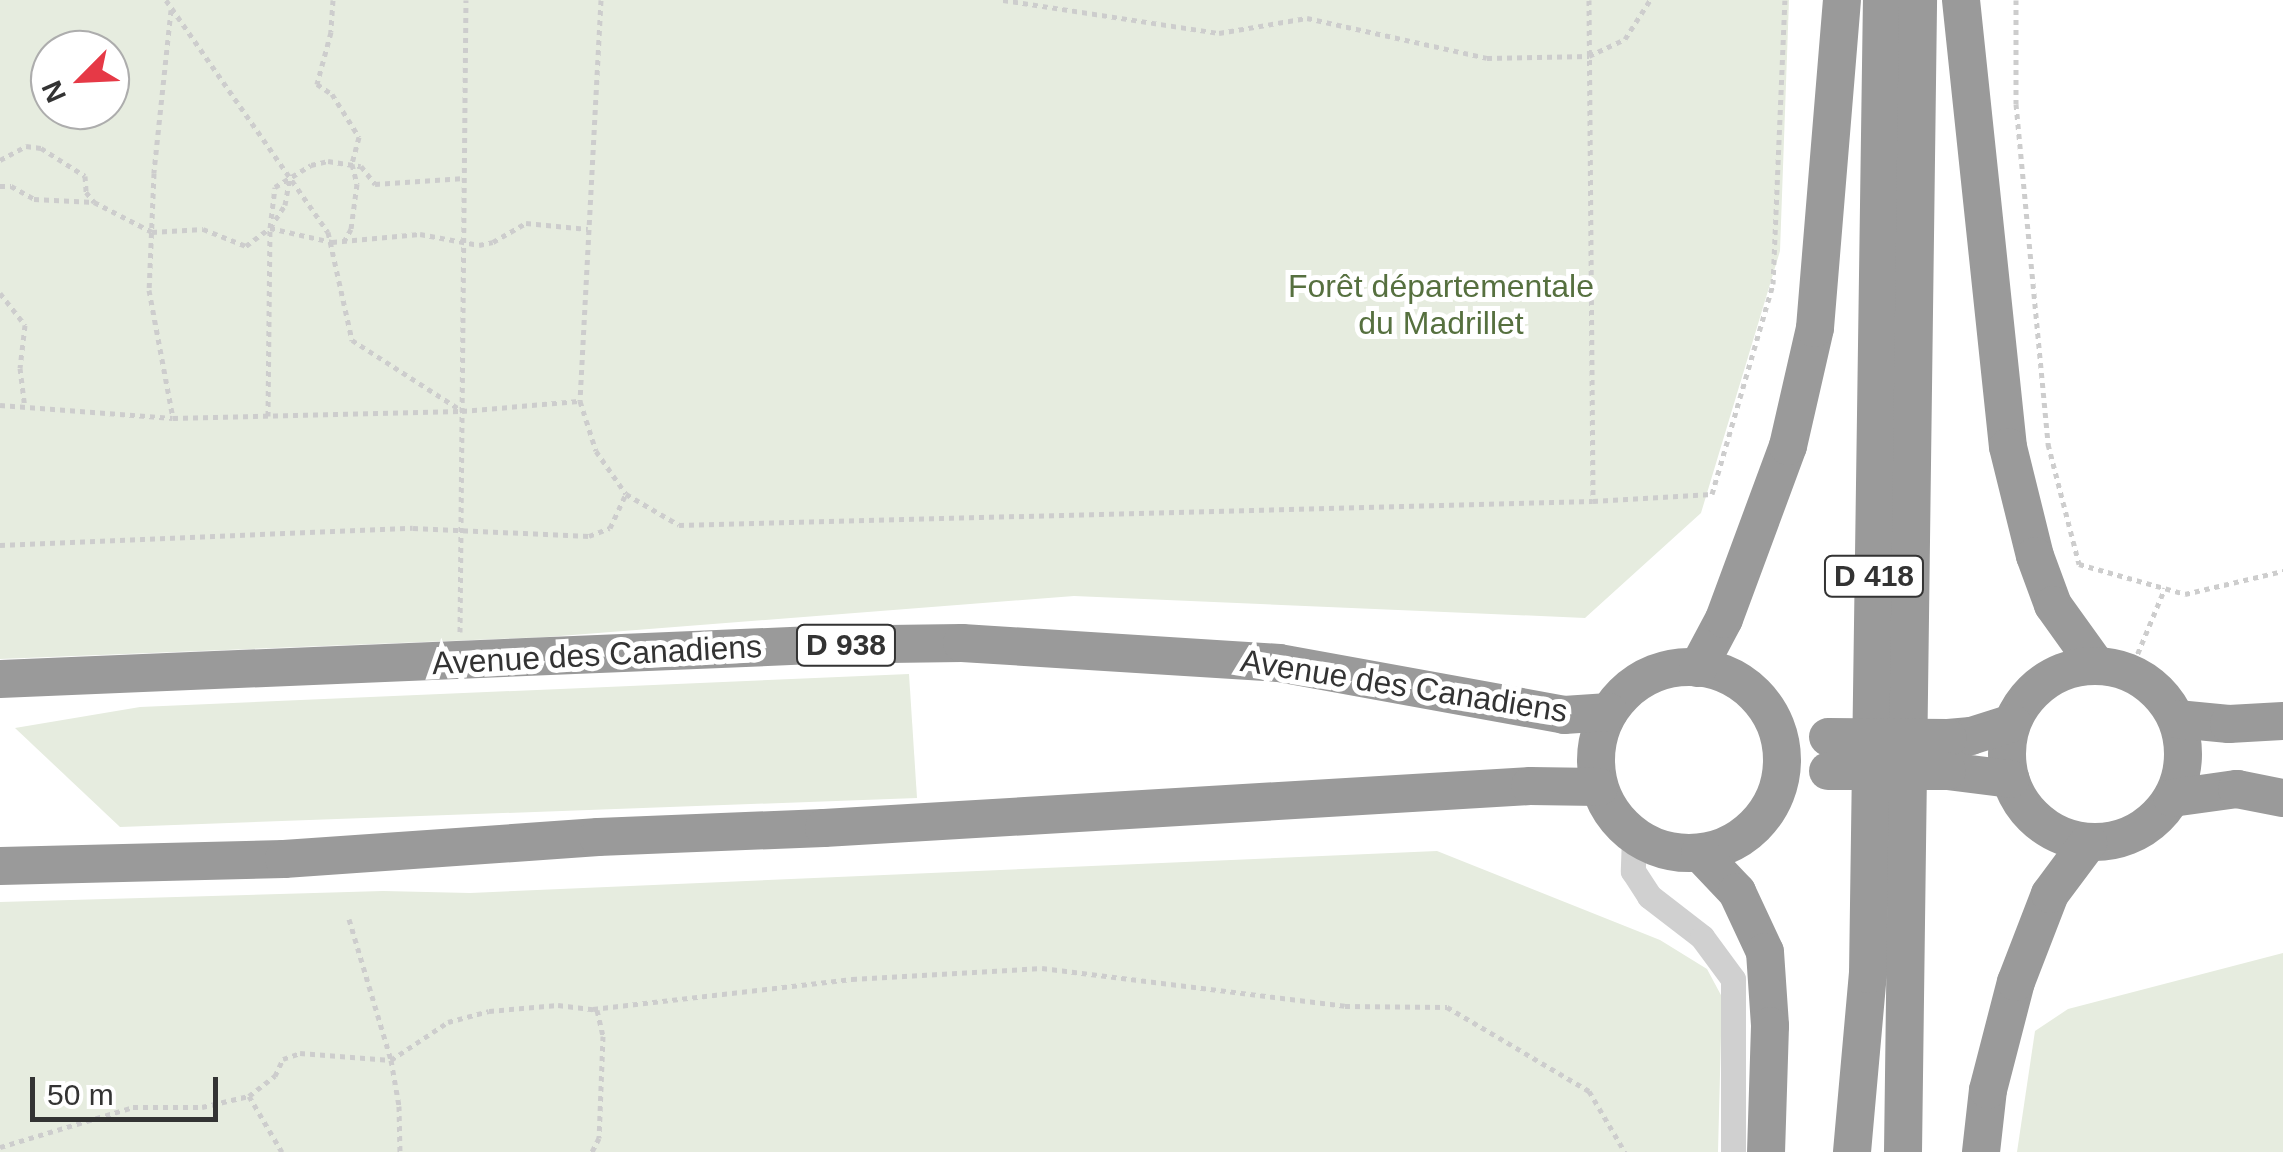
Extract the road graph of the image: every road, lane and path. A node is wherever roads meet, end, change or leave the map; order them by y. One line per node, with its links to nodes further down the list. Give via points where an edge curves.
1 (166, 0): 14 (path)
2 (332, 0): 17 (path, via 317,84 332,94 359,137)
3 (466, 0): 19 (path)
4 (601, 0): 23 (path)
5 (1002, 0): 15 (path, via 1219,33 1307,18 1487,58)
6 (1589, 0): 15 (path)
7 (1650, 0): 15 (path, via 1625,39)
8 (1785, 0): 36 (path, via 1772,284 1712,494)
9 (1842, 0): 42 (highway, via 1815,328 1788,446 1724,619)
10 (1882, 0): 72 (highway, D 418, via 1868,974)
11 (1918, 0): 73 (highway, D 418)
12 (1961, 0): 43 (highway, via 2008,447 2053,605)
13 (2016, 0): 40 (path, via 2016,104 2052,461 2079,564)
14 (171, 7): 18 (path); 24 (path)
15 (1589, 56): 36 (path)
16 (0, 160): 21 (path, via 26,146 42,148 85,176)
17 (352, 164): 18 (path, via 311,164); 19 (path, via 368,170 375,184); 25 (path, via 356,184)
18 (290, 178): 22 (path); 22 (path, via 276,187); 26 (path)
19 (464, 178): 27 (path)
20 (0, 186): 21 (path, via 34,199)
21 (94, 202): 24 (path)
22 (270, 228): 24 (path, via 246,246 203,229); 26 (path); 33 (path)
23 (589, 230): 27 (path, via 526,224 493,242); 29 (path)
24 (152, 232): 34 (path, via 150,290)
25 (345, 240): 26 (path); 27 (path, via 420,234)
26 (332, 242): 32 (path, via 352,340)
27 (464, 243): 32 (path)
28 (0, 293): 31 (path, via 25,325)
29 (580, 401): 32 (path); 35 (path, via 596,451)
30 (0, 405): 31 (path)
31 (25, 406): 34 (path)
32 (462, 411): 33 (path); 37 (path)
33 (268, 416): 34 (path)
34 (172, 418)
35 (626, 494): 36 (path, via 678,525); 37 (path, via 610,528 589,536)
36 (1593, 501)
37 (461, 529): 38 (path); 41 (path)
38 (0, 545)
39 (2283, 571): 40 (path, via 2185,594)
40 (2165, 588): 43 (path)
41 (460, 639)
42 (1698, 668): 45 (highway, via 1647,677); 49 (highway, via 1750,690)
43 (2113, 668): 46 (highway, via 2150,683); 48 (highway, via 2074,667 2045,681)
44 (0, 679): 45 (highway, Avenue des Canadiens / D 938, via 962,644 1278,663 1564,714)
45 (1608, 712): 54 (highway, via 1598,736)
46 (2177, 719): 47 (highway); 55 (highway, via 2184,746)
47 (2283, 721)
48 (2012, 723): 51 (highway, via 1971,736); 53 (highway)
49 (1779, 738): 50 (highway); 52 (highway)
50 (1828, 754): 51 (highway, bridge); 52 (highway)
51 (1948, 754): 53 (highway)
52 (1780, 779): 59 (highway, via 1752,829)
53 (2010, 779): 58 (highway, via 2039,823)
54 (1599, 787): 57 (highway); 60 (highway, via 598,837 284,860)
55 (2172, 798): 56 (highway, via 2237,789); 58 (highway, via 2136,833)
56 (2283, 798)
57 (1634, 836): 59 (highway, via 1666,850); 70 (lane, via 1633,872 1650,896 1702,938 1733,979)
58 (2088, 842): 74 (highway, via 2050,894 2016,982 1988,1090)
59 (1700, 853): 71 (highway, via 1737,892 1764,952 1770,1026)
60 (0, 866)
61 (349, 919): 63 (path)
62 (593, 1010): 63 (path, via 558,1004 489,1011 448,1022); 68 (path, via 603,1036); 69 (path, via 852,979 1042,968 1345,1006 1447,1008 1589,1091)
63 (391, 1060): 64 (path, via 300,1053 284,1059); 67 (path)
64 (250, 1096): 65 (path, via 202,1107 133,1107); 66 (path)
65 (0, 1147)
66 (282, 1152)
67 (400, 1152)
68 (592, 1152)
69 (1625, 1152)
70 (1733, 1152)
71 (1766, 1152)
72 (1852, 1152)
73 (1903, 1152)
74 (1980, 1152)

